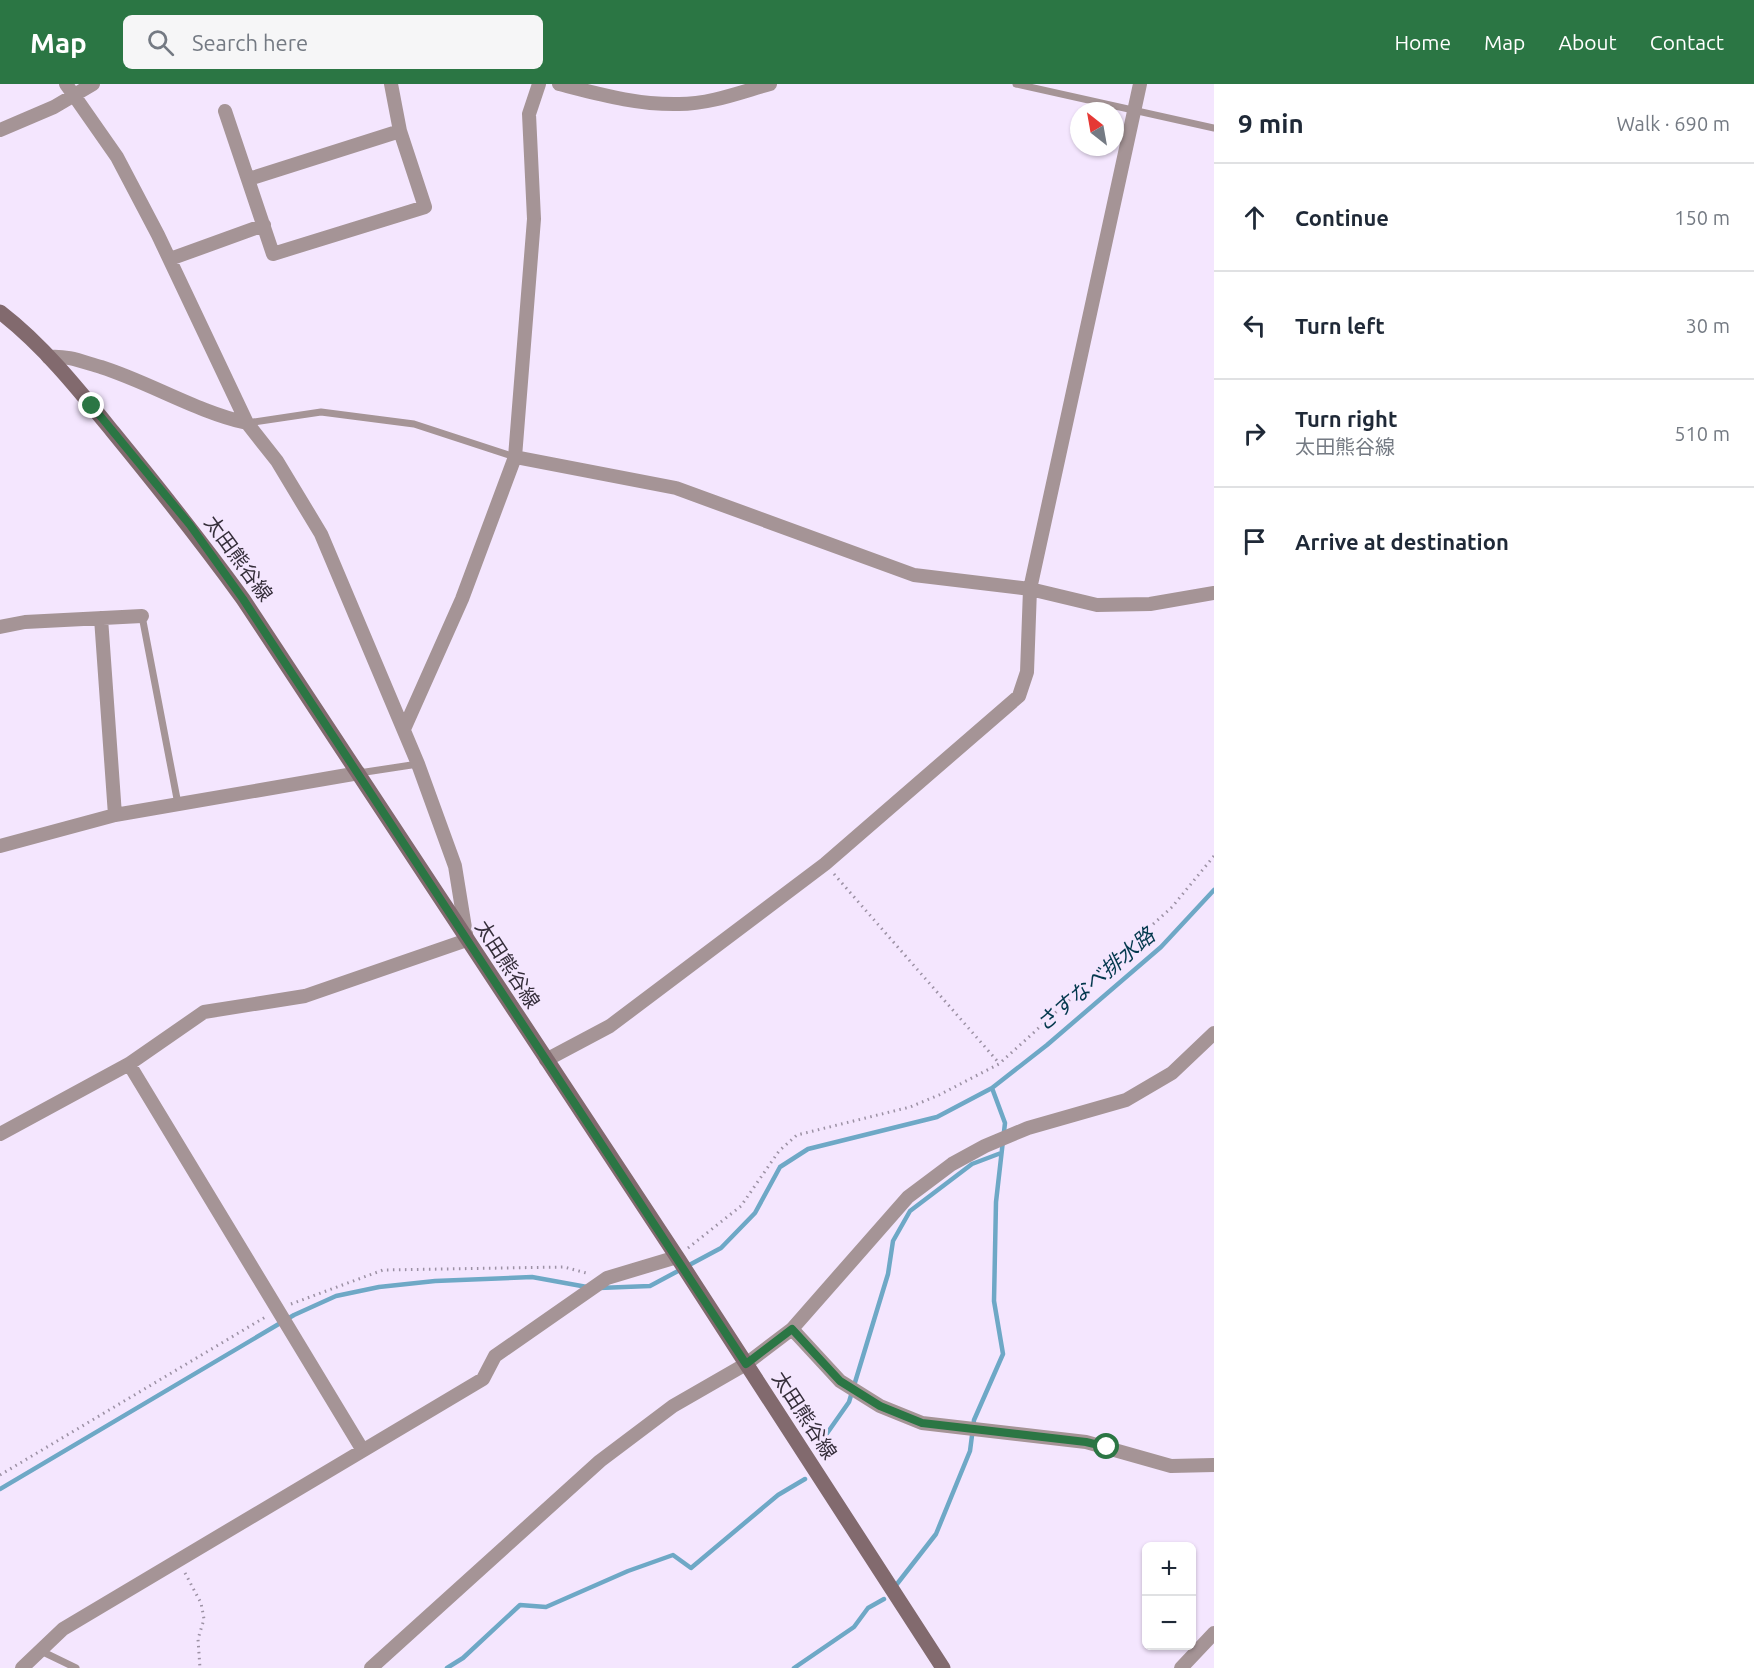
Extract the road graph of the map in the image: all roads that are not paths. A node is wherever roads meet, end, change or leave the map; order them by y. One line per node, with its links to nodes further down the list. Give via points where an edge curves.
1 (66, 84): 9 (street)
2 (93, 84): 9 (street)
3 (391, 84): 14 (street)
4 (539, 84): 21 (street, via 529,114 534,219)
5 (559, 84): 6 (street, via 615,99 681,104)
6 (770, 84)
7 (1016, 84): 10 (lane)
8 (1140, 84): 10 (street)
9 (76, 96): 13 (street); 17 (street, via 117,157)
10 (1135, 110): 12 (lane); 22 (street)
11 (225, 111): 15 (street)
12 (1214, 128)
13 (0, 130)
14 (400, 131): 15 (street); 16 (street, via 425,207 273,254)
15 (249, 179): 16 (street)
16 (264, 225): 17 (street)
17 (170, 259): 20 (street)
18 (0, 312): 19 (main road, 太田熊谷線)
19 (48, 357): 20 (street, via 64,355); 29 (main road, 太田熊谷線, via 190,525)
20 (248, 423): 21 (lane, via 321,412 414,424); 27 (street, via 277,461 321,534)
21 (515, 457): 22 (street, via 676,488 914,575); 27 (street, via 462,599)
22 (1030, 589): 23 (street, via 1097,605 1150,604); 35 (street, via 1027,672 1019,696 825,864 610,1026)
23 (1214, 593)
24 (142, 616): 25 (street); 30 (lane)
25 (100, 618): 26 (street); 31 (street)
26 (0, 627)
27 (405, 727): 28 (street)
28 (418, 764): 29 (lane); 33 (street, via 454,866)
29 (359, 773): 30 (street); 33 (main road, 太田熊谷線)
30 (178, 804): 31 (street)
31 (115, 815): 32 (street)
32 (0, 846)
33 (467, 940): 35 (main road, 太田熊谷線); 36 (street, via 305,996 204,1012)
34 (1214, 1034): 39 (street, via 1172,1073 1126,1100 1014,1134 952,1164 908,1197)
35 (546, 1060): 38 (main road, 太田熊谷線)
36 (129, 1064): 37 (street); 41 (street)
37 (0, 1134)
38 (678, 1258): 40 (main road, 太田熊谷線); 41 (street, via 607,1278 495,1356 483,1379)
39 (792, 1329): 40 (street); 42 (street, via 845,1384 880,1406 922,1423 1086,1442 1171,1466)
40 (746, 1364): 47 (street, via 674,1406 600,1461); 48 (main road, 太田熊谷線)
41 (362, 1449): 44 (street, via 63,1629)
42 (1214, 1465)
43 (1213, 1636): 49 (street)
44 (42, 1651): 45 (street); 46 (lane)
45 (22, 1668)
46 (76, 1668)
47 (370, 1668)
48 (943, 1668)
49 (1181, 1668)

